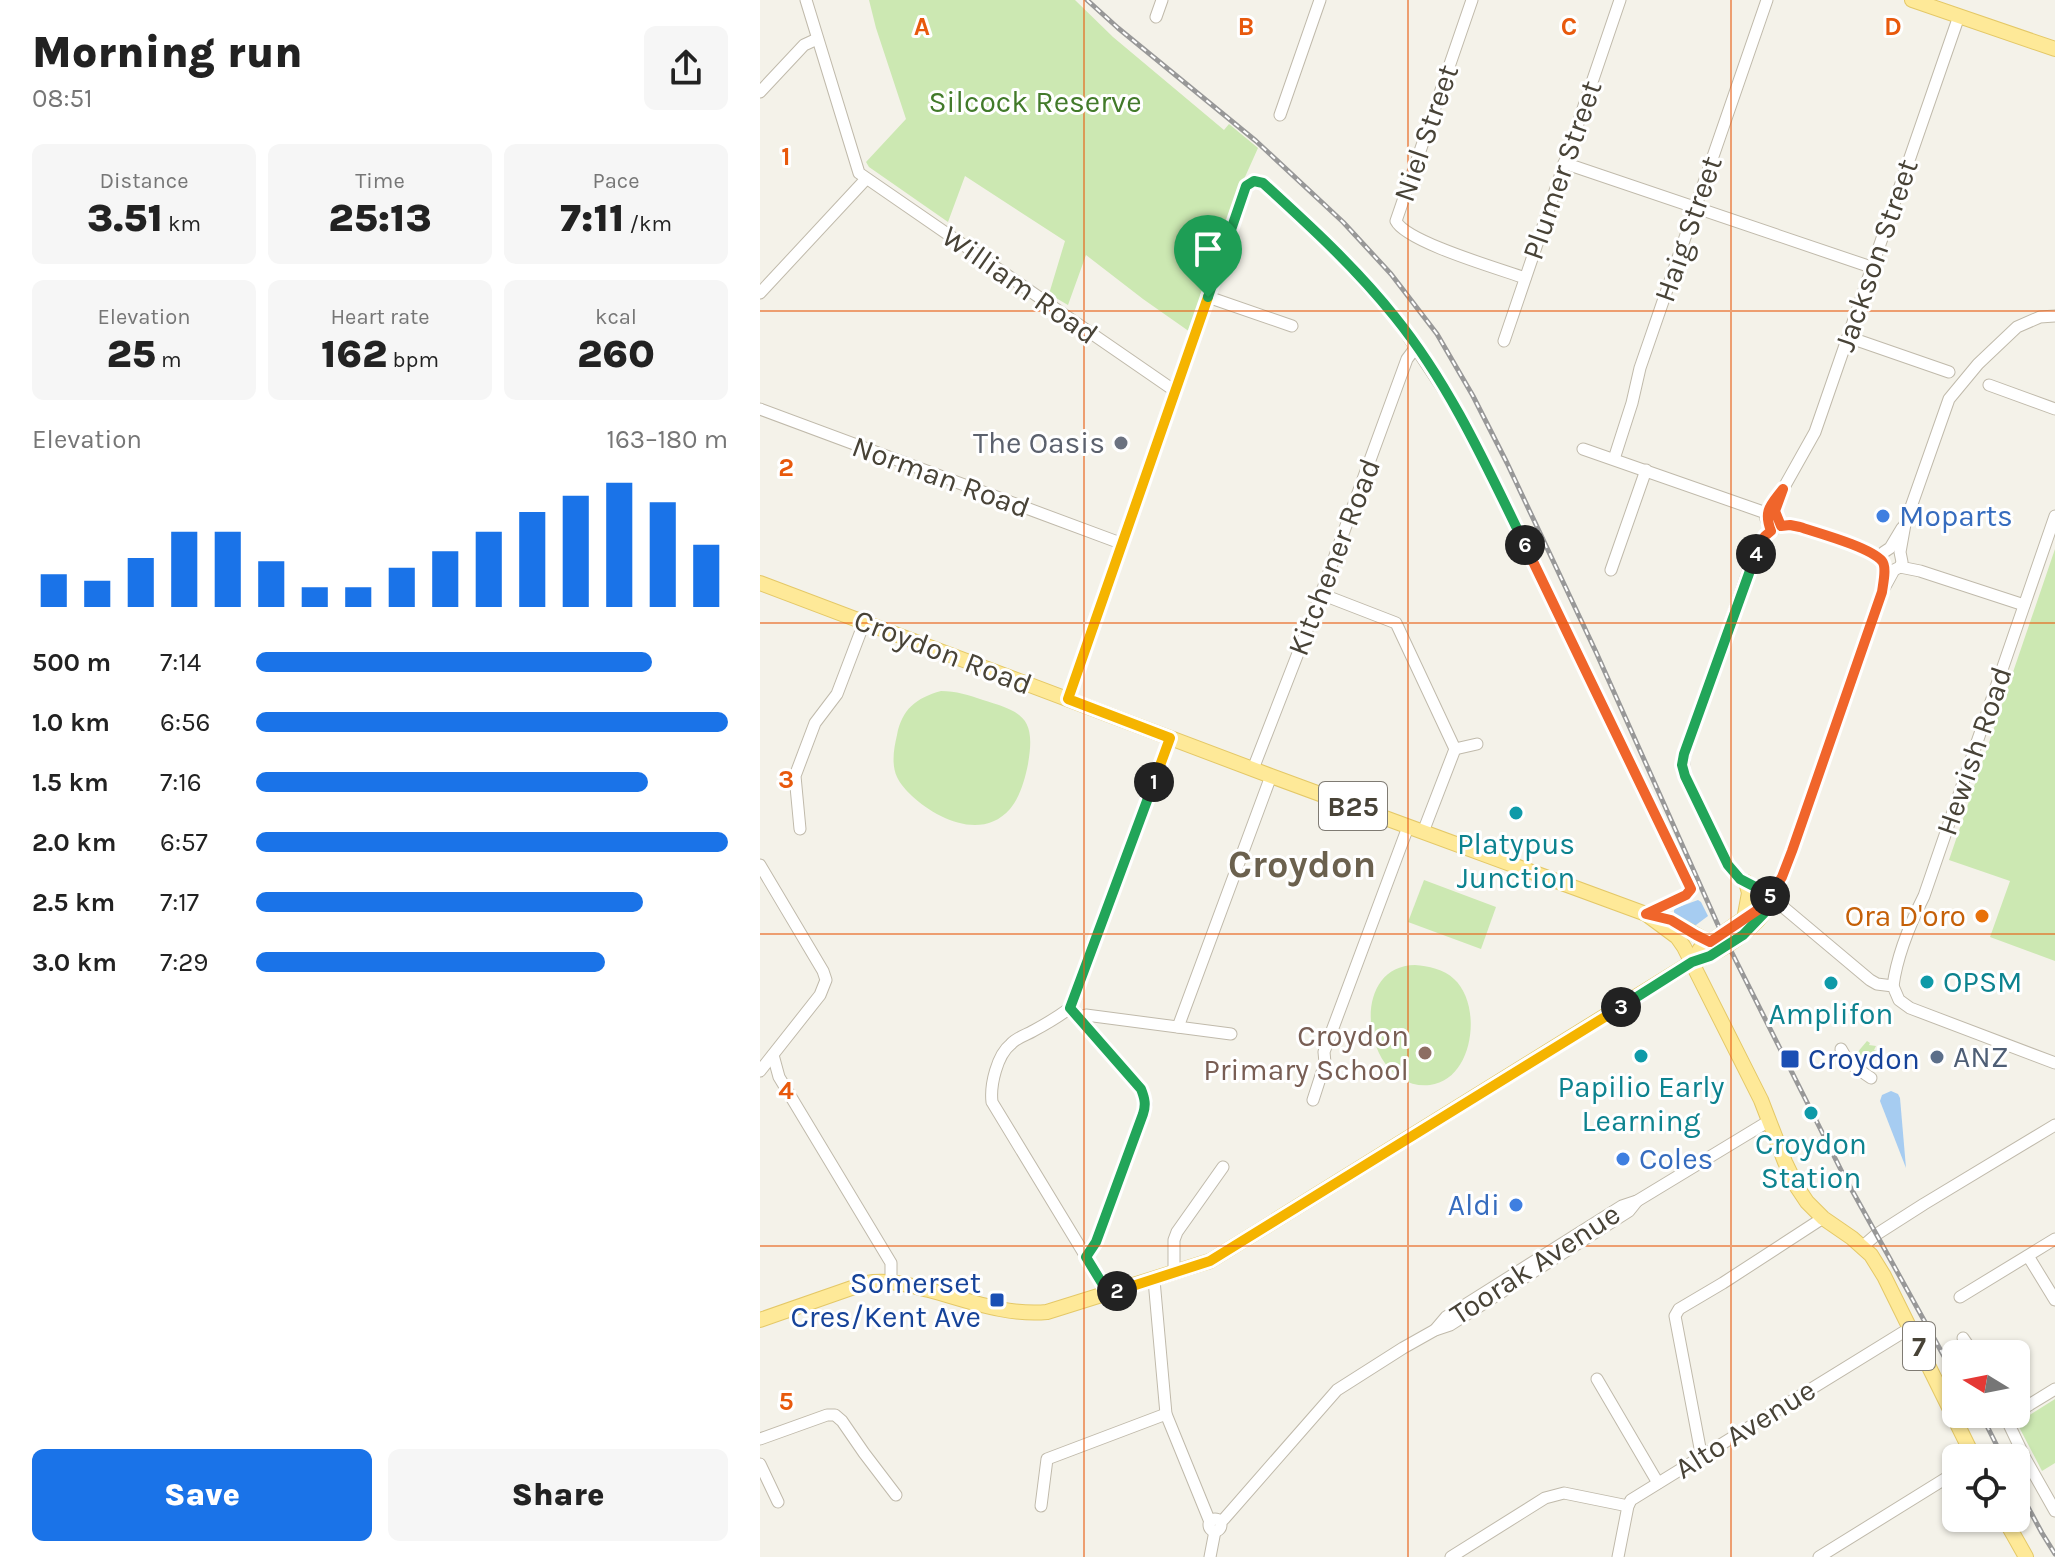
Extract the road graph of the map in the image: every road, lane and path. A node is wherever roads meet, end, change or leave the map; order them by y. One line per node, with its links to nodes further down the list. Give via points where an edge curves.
1 (806, 0): 11 (street)
2 (1162, 0): 10 (street)
3 (1320, 0): 14 (street)
4 (1472, 0): 19 (street, Niel Street, via 1396,221 1407,233)
5 (1620, 0): 15 (street, Plumer Street)
6 (1767, 0): 17 (street, Haig Street)
7 (1912, 0): 8 (main road)
8 (1931, 3): 9 (main road)
9 (1959, 16): 12 (main road); 18 (street, Jackson Street)
10 (1156, 17)
11 (817, 39): 13 (street, via 804,45); 16 (street, via 855,164)
12 (2055, 49)
13 (760, 92)
14 (1280, 115)
15 (1564, 163): 17 (street); 19 (street, Plumer Street)
16 (866, 179): 20 (street); 29 (street, William Road)
17 (1696, 208): 18 (street); 33 (street, Haig Street)
18 (1871, 267): 24 (street, Jackson Street)
19 (1525, 278): 25 (street, Plumer Street)
20 (760, 293)
21 (1208, 297): 23 (street); 26 (street, via 1246,186 1263,183 1323,238); 29 (street)
22 (2055, 316): 40 (street, via 2017,327 1949,399)
23 (1292, 326)
24 (1848, 337): 27 (street); 35 (street, Jackson Street, via 1815,432)
25 (1504, 341)
26 (1416, 347): 43 (street, Kitchener Road, via 1407,359); 58 (street, via 1495,482 1691,889)
27 (1949, 372)
28 (1989, 385): 31 (street)
29 (1175, 391): 39 (street)
30 (760, 409): 39 (street, Norman Road)
31 (2055, 409)
32 (1583, 449): 33 (street)
33 (1614, 459): 34 (street)
34 (1646, 470): 36 (street); 41 (street)
35 (1783, 489): 36 (street, Jackson Street); 38 (street)
36 (1766, 513): 38 (street)
37 (2055, 516): 44 (street, Hewish Road)
38 (1776, 528): 40 (street, via 1800,527); 56 (street, via 1761,542 1749,569 1682,765 1728,865)
39 (1123, 544): 46 (street)
40 (1892, 558): 44 (street); 57 (street)
41 (1611, 570)
42 (760, 583): 45 (main road, Croydon Road / B25)
43 (1321, 594): 49 (street, via 1396,623); 50 (street, Kitchener Road)
44 (2024, 605): 62 (street, Hewish Road)
45 (864, 623): 46 (main road, Croydon Road / B25); 53 (street, via 837,694 815,723 795,776)
46 (1068, 699): 47 (main road, Croydon Road / B25)
47 (1170, 738): 50 (main road, Croydon Road / B25); 63 (street)
48 (1477, 744): 49 (street)
49 (1455, 749): 54 (street)
50 (1253, 769): 51 (main road, Croydon Road / B25)
51 (1271, 776): 52 (main road, Croydon Road / B25); 65 (street)
52 (1408, 827): 54 (main road, Croydon Road / B25); 73 (street, via 1324,1052)
53 (800, 829)
54 (1423, 832): 58 (main road, Croydon Road / B25)
55 (760, 865): 68 (street, via 826,980)
56 (1746, 882): 57 (street); 59 (main road)
57 (1772, 898): 59 (main road); 61 (main road, via 1743,935); 62 (street, via 1870,980)
58 (1646, 914): 60 (main road, via 1671,920); 61 (main road, Croydon Road / B25, via 1677,937)
59 (1744, 920): 60 (main road)
60 (1710, 942): 61 (main road)
61 (1692, 962): 74 (main road, 7); 82 (main road, via 1210,1261)
62 (1893, 986): 69 (street, via 1910,1008)
63 (1070, 1008): 64 (street); 81 (street, via 1011,1043 991,1093)
64 (1079, 1018): 65 (street); 81 (street, via 1141,1089 1146,1104)
65 (1178, 1027): 66 (street)
66 (1231, 1034)
67 (1841, 1049): 72 (street, via 1849,1063)
68 (773, 1055): 70 (street); 71 (street)
69 (2055, 1063)
70 (760, 1073): 71 (street)
71 (779, 1077): 84 (street, via 886,1253)
72 (1871, 1078)
73 (1313, 1100)
74 (1769, 1121): 77 (main road, 7, via 1797,1187); 106 (street, Toorak Avenue, via 1450,1325 1337,1390)
75 (2055, 1125): 79 (street, via 1935,1196)
76 (1223, 1167): 82 (street, via 1177,1232)
77 (1823, 1218): 79 (main road, 7); 97 (street, via 1675,1316)
78 (2055, 1239): 80 (street)
79 (1862, 1247): 89 (main road, 7, via 1884,1276)
80 (2028, 1256): 86 (street); 87 (street)
81 (1086, 1257): 85 (street)
82 (1174, 1273): 83 (main road)
83 (1154, 1280): 85 (main road); 93 (street)
84 (891, 1281): 85 (main road, via 1023,1313 1047,1312); 88 (main road, via 866,1283)
85 (1108, 1293)
86 (1960, 1297)
87 (2055, 1300)
88 (760, 1320)
89 (1910, 1328): 96 (main road, 7); 97 (street, Alto Avenue)
90 (1597, 1379): 100 (street)
91 (2055, 1389): 92 (street)
92 (2030, 1403)
93 (1166, 1414): 103 (street, via 1047,1459); 106 (street)
94 (2015, 1428): 105 (street)
95 (760, 1439): 101 (street, via 835,1415)
96 (1967, 1444)
97 (1703, 1455): 100 (street, Alto Avenue)
98 (760, 1464): 102 (street)
99 (1942, 1481): 111 (street)
100 (1658, 1483): 104 (street, Alto Avenue)
101 (896, 1495)
102 (778, 1502)
103 (1041, 1506)
104 (1628, 1506): 109 (street, via 1556,1494); 110 (street)
105 (2055, 1511)
106 (1215, 1525): 108 (street)
107 (2012, 1532): 112 (main road)
108 (1210, 1557)
109 (1451, 1557)
110 (1618, 1557)
111 (1819, 1557)
112 (2026, 1557)

